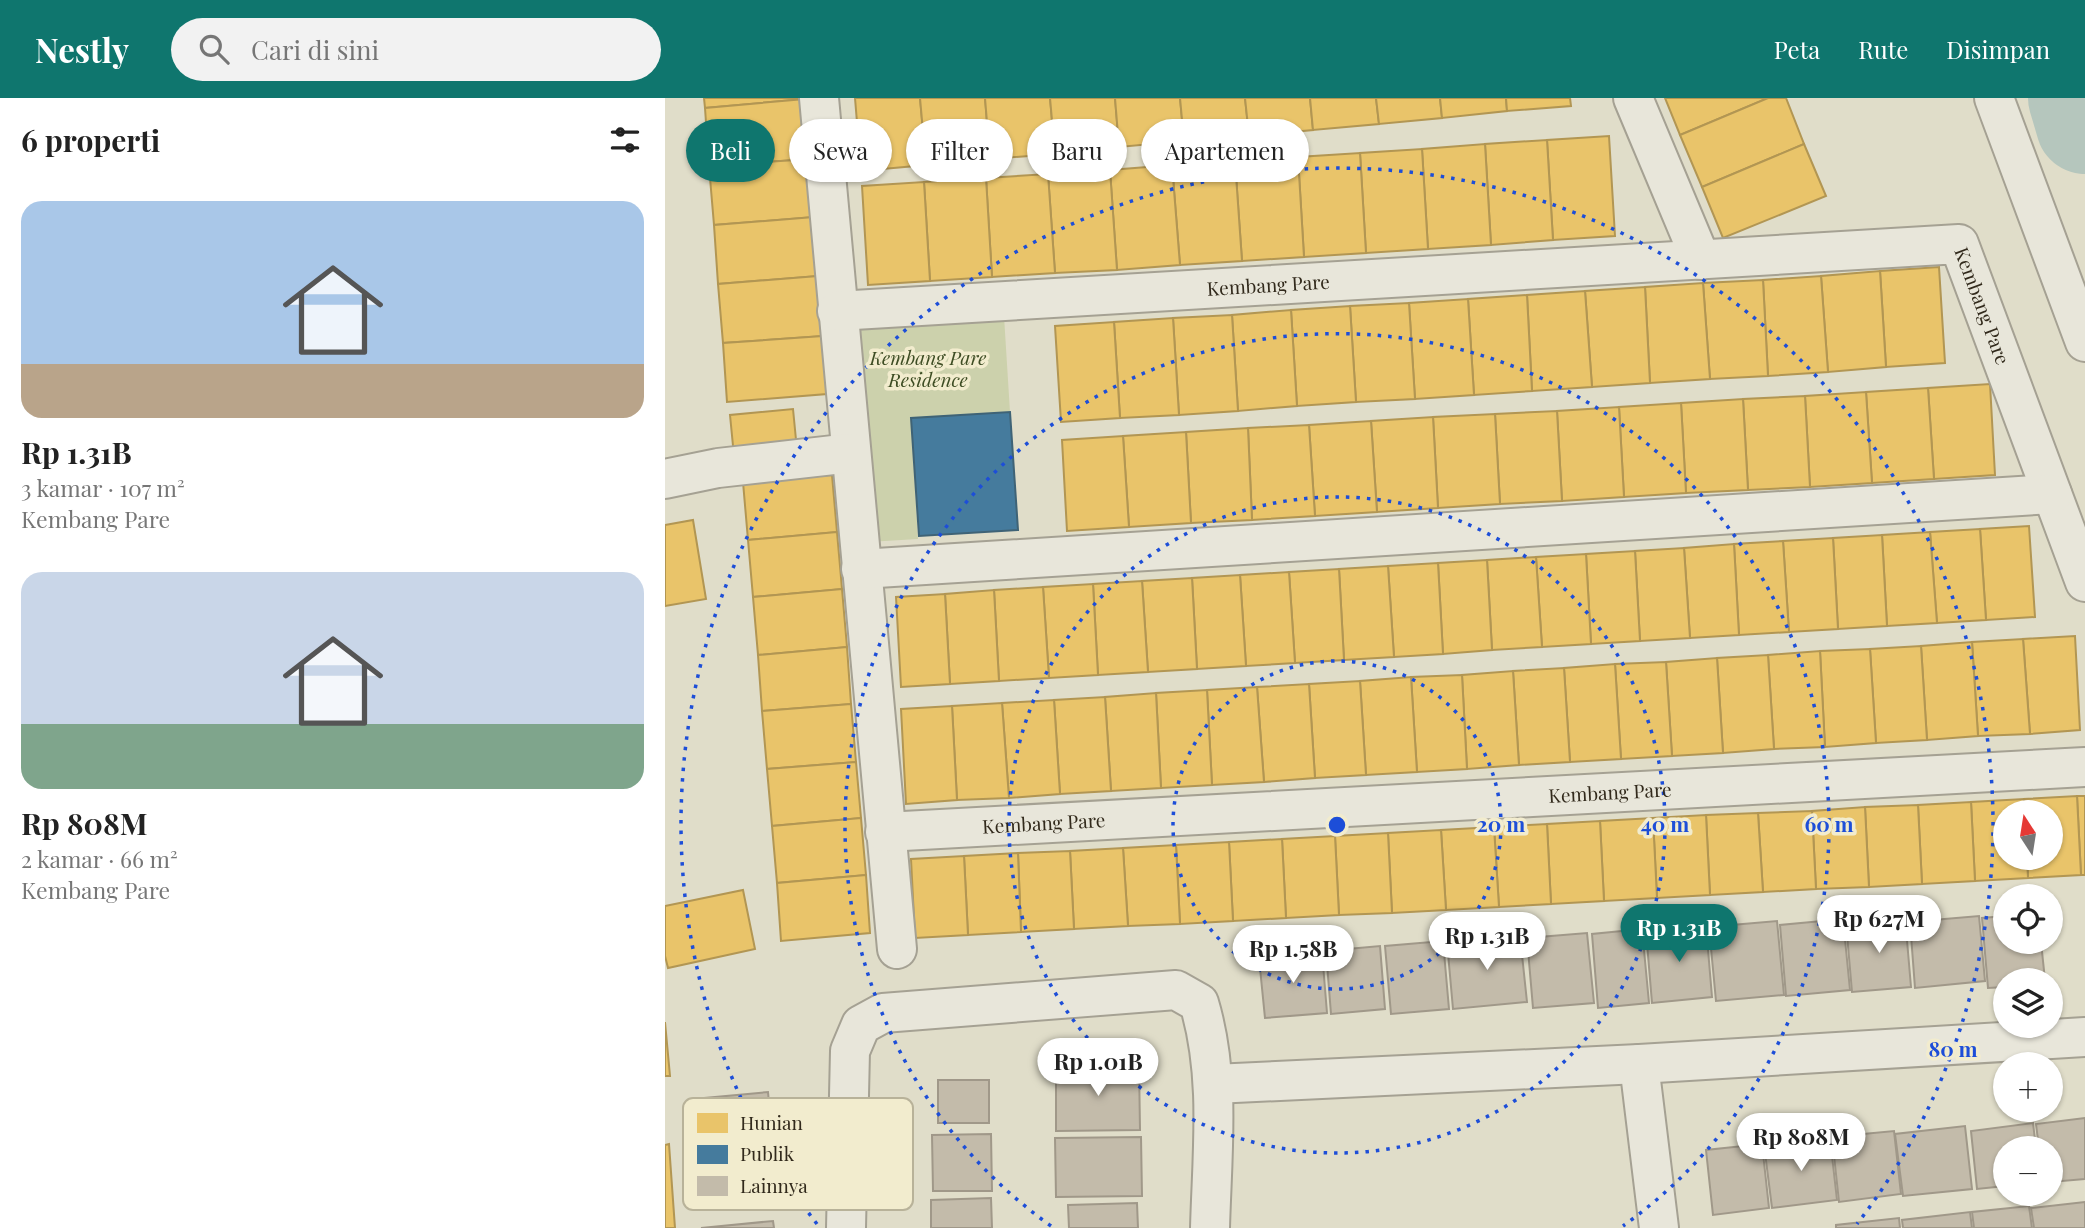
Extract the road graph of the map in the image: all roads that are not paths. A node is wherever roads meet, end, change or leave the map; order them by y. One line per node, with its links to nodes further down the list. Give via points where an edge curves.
1 (819, 98): 5 (street)
2 (1633, 98): 4 (street)
3 (1994, 98): 6 (street)
4 (1701, 260): 5 (street, Kembang Pare); 9 (street, Kembang Pare, via 1959,244)
5 (837, 311): 7 (street)
6 (2085, 342)
7 (851, 453): 8 (street, via 718,468); 10 (street)
8 (665, 479)
9 (2052, 494): 10 (street); 11 (street, Kembang Pare)
10 (861, 569): 13 (street)
11 (2085, 582)
12 (2085, 767): 13 (street, Kembang Pare)
13 (885, 832): 14 (street)
14 (897, 948)
15 (2085, 1037): 16 (street)
16 (1639, 1064): 17 (street); 22 (street)
17 (1214, 1084): 18 (street, via 1199,1003 1176,990 883,1013 861,1025 850,1051); 21 (street)
18 (849, 1098)
19 (846, 1210): 20 (street)
20 (846, 1228)
21 (1210, 1228)
22 (1658, 1228)

